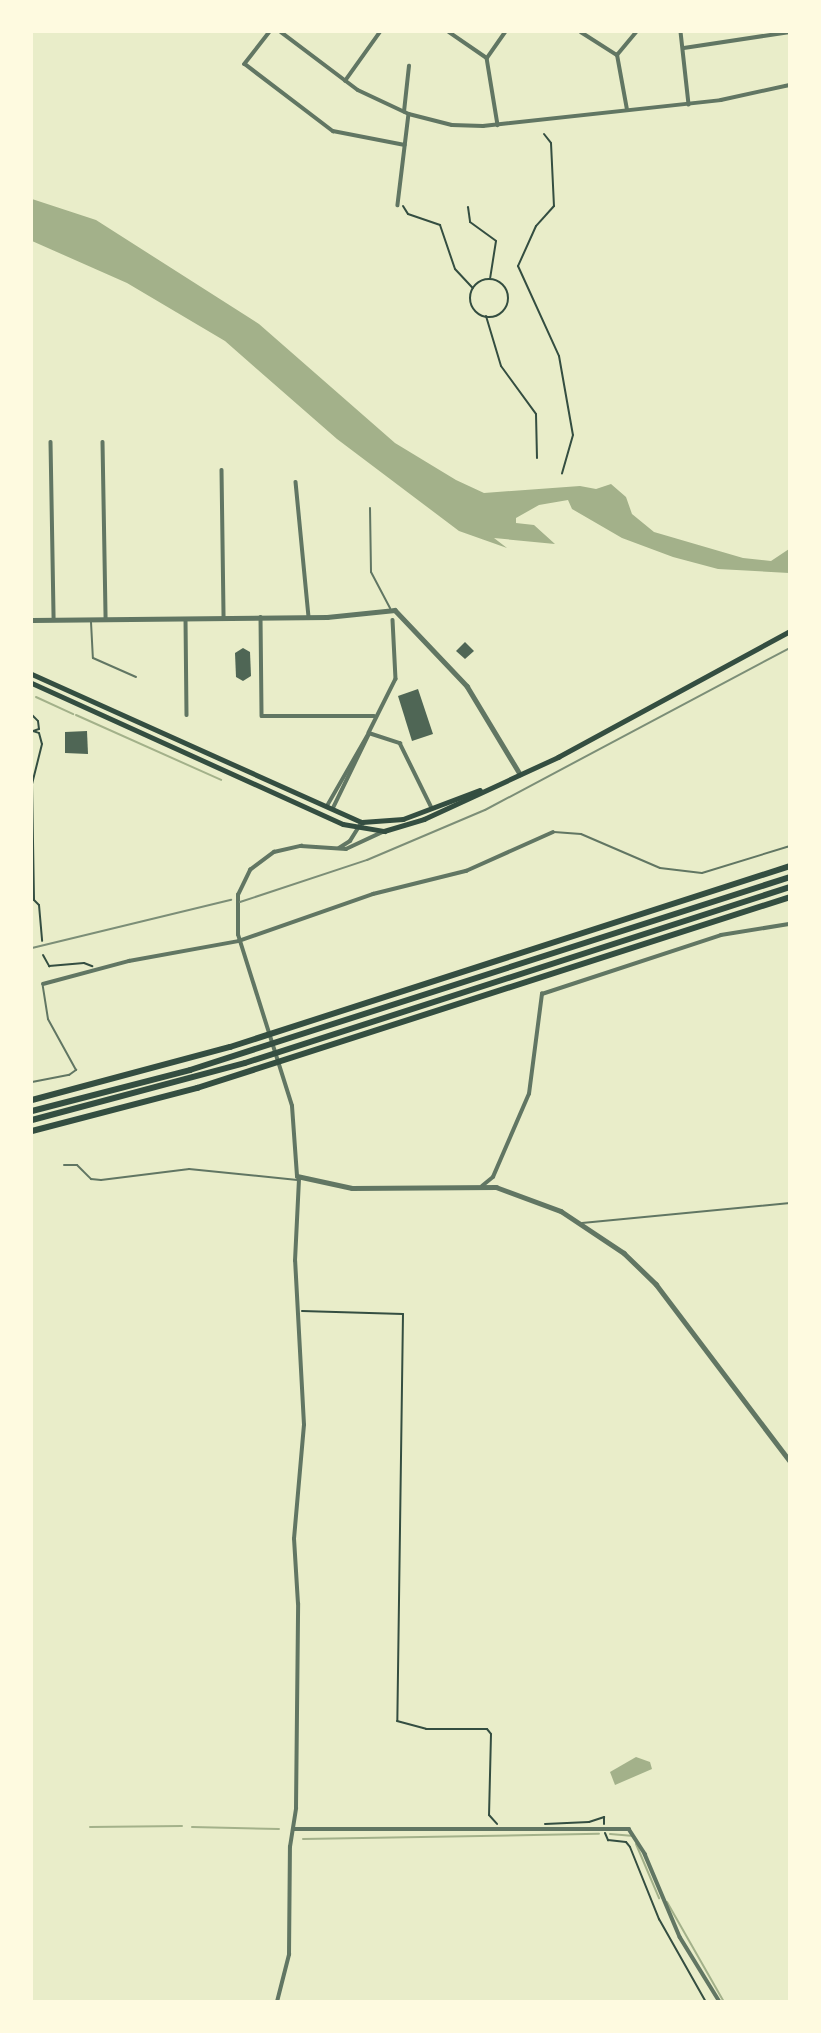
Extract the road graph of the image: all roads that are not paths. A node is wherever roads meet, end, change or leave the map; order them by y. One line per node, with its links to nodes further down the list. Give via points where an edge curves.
1 (270, 32): 20 (street, via 245,64 333,131)
2 (281, 32): 14 (street)
3 (380, 32): 14 (street)
4 (449, 32): 12 (street)
5 (505, 32): 12 (street)
6 (581, 32): 11 (street)
7 (636, 32): 11 (street)
8 (681, 32): 10 (street)
9 (789, 32): 10 (street)
10 (684, 48): 16 (street)
11 (617, 55): 17 (street)
12 (487, 58): 19 (street)
13 (409, 66): 18 (street)
14 (345, 81): 18 (street)
15 (789, 85): 16 (street)
16 (689, 105): 17 (street)
17 (627, 110): 19 (street)
18 (407, 113): 19 (street, via 452,125); 20 (street)
19 (498, 124)
20 (405, 145): 21 (street)
21 (400, 205)
22 (51, 442): 34 (street)
23 (103, 442): 32 (street)
24 (222, 470): 31 (street)
25 (296, 482): 29 (street)
26 (370, 508): 27 (lane, via 371,572)
27 (390, 608): 29 (street); 44 (street, via 467,685)
28 (261, 617): 29 (street); 31 (street); 42 (street, via 262,716)
29 (309, 617)
30 (186, 618): 31 (street); 32 (street); 41 (street)
31 (224, 618)
32 (106, 619): 35 (street)
33 (32, 620): 34 (street)
34 (54, 620): 35 (street)
35 (90, 620): 39 (lane, via 93,658)
36 (393, 620): 42 (street, via 396,679)
37 (789, 631): 44 (main road)
38 (32, 674): 45 (main road)
39 (136, 677)
40 (32, 683): 47 (main road)
41 (187, 715)
42 (375, 716): 43 (street)
43 (369, 733): 48 (street); 49 (street, via 400,743); 50 (street)
44 (520, 774): 46 (main road)
45 (262, 778): 47 (main road); 48 (main road)
46 (497, 784): 49 (main road); 54 (main road)
47 (258, 786): 52 (main road)
48 (326, 807): 50 (main road)
49 (432, 808): 51 (main road, via 392,822)
50 (332, 810): 51 (main road)
51 (362, 822): 52 (street); 53 (street)
52 (355, 828): 53 (main road); 58 (street, via 350,841)
53 (366, 831): 54 (main road); 56 (street)
54 (384, 831): 56 (street)
55 (553, 832): 57 (lane, via 581,834 660,868 702,873); 64 (street, via 466,871 373,894)
56 (358, 844): 58 (street)
57 (789, 846)
58 (337, 849): 64 (street, via 301,846 269,854 241,884 235,910)
59 (789, 866): 67 (highway, via 194,1058)
60 (789, 877): 68 (highway, via 190,1070)
61 (789, 887): 69 (highway, via 245,1063)
62 (789, 897): 70 (highway, via 197,1088)
63 (789, 924): 72 (street, via 721,935 542,994 529,1094)
64 (239, 941): 65 (street); 73 (street, via 296,1126)
65 (43, 984): 66 (lane, via 48,1019 76,1070)
66 (32, 1082)
67 (32, 1100)
68 (32, 1111)
69 (32, 1120)
70 (32, 1130)
71 (64, 1165): 73 (lane, via 77,1165 91,1179 101,1180 189,1169)
72 (493, 1177): 74 (street); 75 (street)
73 (298, 1178): 74 (street, via 397,1191); 79 (street, via 295,1261 304,1424 294,1539 298,1604)
74 (481, 1187): 75 (street)
75 (499, 1188): 77 (street, via 541,1201)
76 (789, 1203): 77 (lane)
77 (580, 1224): 78 (street, via 624,1253 656,1284)
78 (789, 1461)
79 (295, 1829): 80 (street, via 290,1847 289,1955); 81 (street, via 629,1829 645,1854 680,1937)
80 (277, 2001)
81 (720, 2001)

